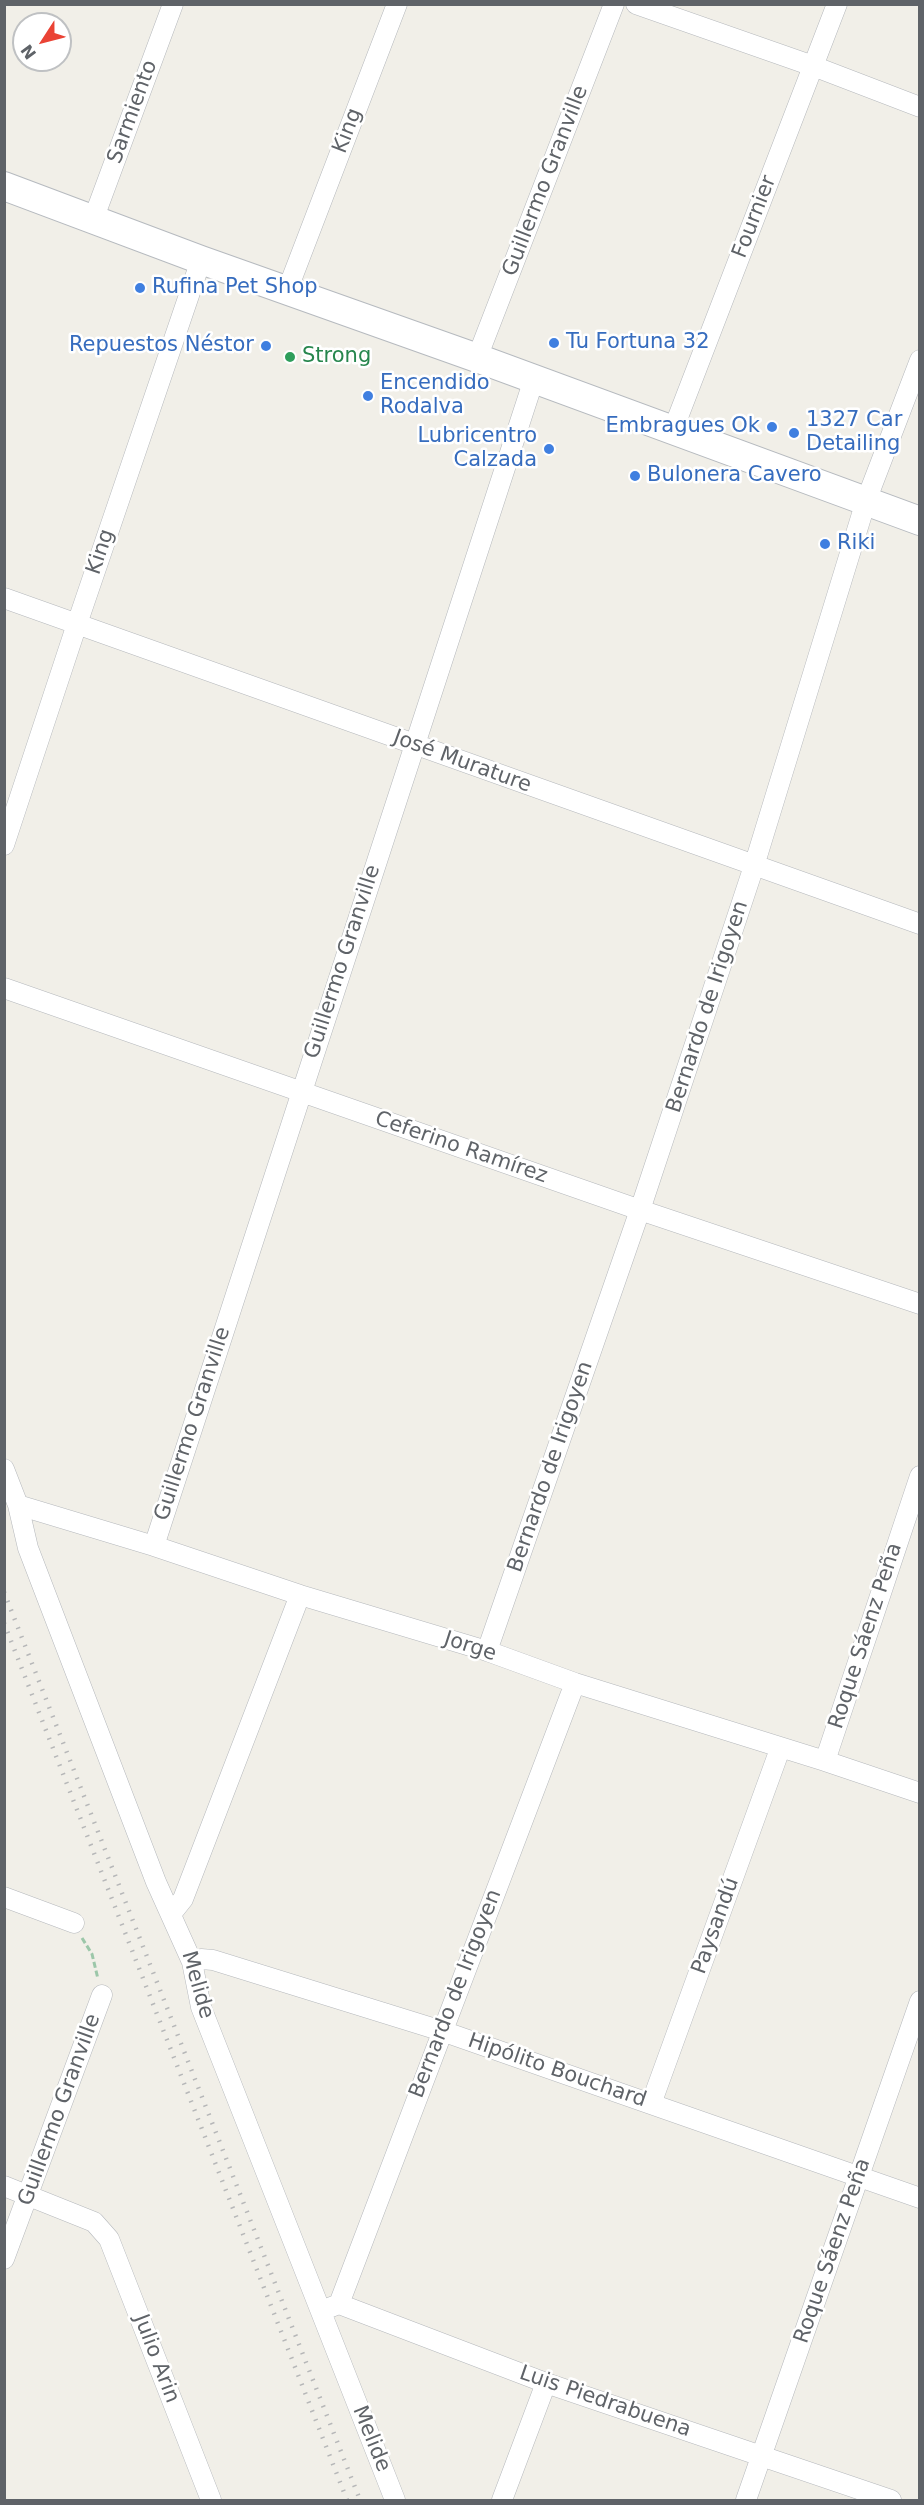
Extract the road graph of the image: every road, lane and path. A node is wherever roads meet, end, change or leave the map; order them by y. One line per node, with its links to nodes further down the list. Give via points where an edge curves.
1 (173, 4): 9 (street, Sarmiento)
2 (397, 4): 11 (street, King)
3 (615, 4): 12 (street, Guillermo Granville)
4 (636, 4): 6 (street)
5 (837, 4): 6 (street, Fournier)
6 (813, 66): 7 (street); 15 (street, Fournier)
7 (920, 106)
8 (4, 186): 9 (main road)
9 (93, 220): 10 (main road)
10 (201, 260): 11 (main road); 19 (street, King)
11 (286, 291): 12 (main road)
12 (477, 358): 14 (main road)
13 (920, 360): 16 (street, Bernardo de Irigoyen)
14 (534, 379): 15 (main road); 20 (street, Guillermo Granville)
15 (674, 430): 16 (main road)
16 (866, 501): 17 (main road); 22 (street, Bernardo de Irigoyen)
17 (920, 521)
18 (4, 598): 19 (street, José Murature)
19 (77, 624): 20 (street, José Murature); 21 (street, King)
20 (413, 745): 22 (street, José Murature); 25 (street, Guillermo Granville)
21 (4, 845)
22 (754, 866): 23 (street, José Murature); 26 (street, Bernardo de Irigoyen)
23 (920, 924)
24 (4, 988): 25 (street, Ceferino Ramírez)
25 (300, 1092): 26 (street, Ceferino Ramírez); 31 (street, Guillermo Granville)
26 (640, 1210): 27 (street, Ceferino Ramírez); 33 (street, Bernardo de Irigoyen)
27 (920, 1304)
28 (4, 1469): 30 (street, Melide)
29 (920, 1476): 36 (street, Roque Sáenz Peña)
30 (18, 1504): 31 (street, Jorge); 39 (street, Melide, via 28,1548)
31 (154, 1546): 32 (street, Jorge)
32 (300, 1595): 33 (street, Jorge); 39 (street, via 183,1899)
33 (487, 1651): 34 (street, Jorge)
34 (575, 1683): 35 (street, Jorge); 44 (street, Bernardo de Irigoyen)
35 (780, 1749): 36 (street, Jorge); 45 (street, Paysandú)
36 (825, 1761): 37 (street, Jorge)
37 (920, 1793)
38 (4, 1897): 40 (street)
39 (171, 1914): 41 (street, Melide)
40 (74, 1923): 42 (path, via 92,1954)
41 (192, 1962): 44 (street, Hipólito Bouchard, via 213,1960); 52 (street, Melide, via 201,2007)
42 (102, 1995): 48 (street, Guillermo Granville)
43 (920, 2001): 46 (street, Roque Sáenz Peña)
44 (442, 2031): 45 (street, Hipólito Bouchard); 51 (street, Bernardo de Irigoyen)
45 (651, 2104): 46 (street, Hipólito Bouchard)
46 (859, 2177): 49 (street, Hipólito Bouchard); 54 (street, Roque Sáenz Peña)
47 (4, 2186): 48 (street)
48 (29, 2195): 50 (street, Guillermo Granville); 55 (street, Julio Arin, via 93,2222 109,2239)
49 (920, 2198)
50 (4, 2259)
51 (339, 2304): 52 (street); 53 (street, Luis Piedrabuena)
52 (320, 2312): 56 (street, Melide)
53 (546, 2383): 54 (street, Luis Piedrabuena); 57 (street)
54 (762, 2455): 58 (street, Roque Sáenz Peña); 59 (street, Luis Piedrabuena)
55 (211, 2500)
56 (395, 2500)
57 (502, 2500)
58 (746, 2500)
59 (891, 2500)

